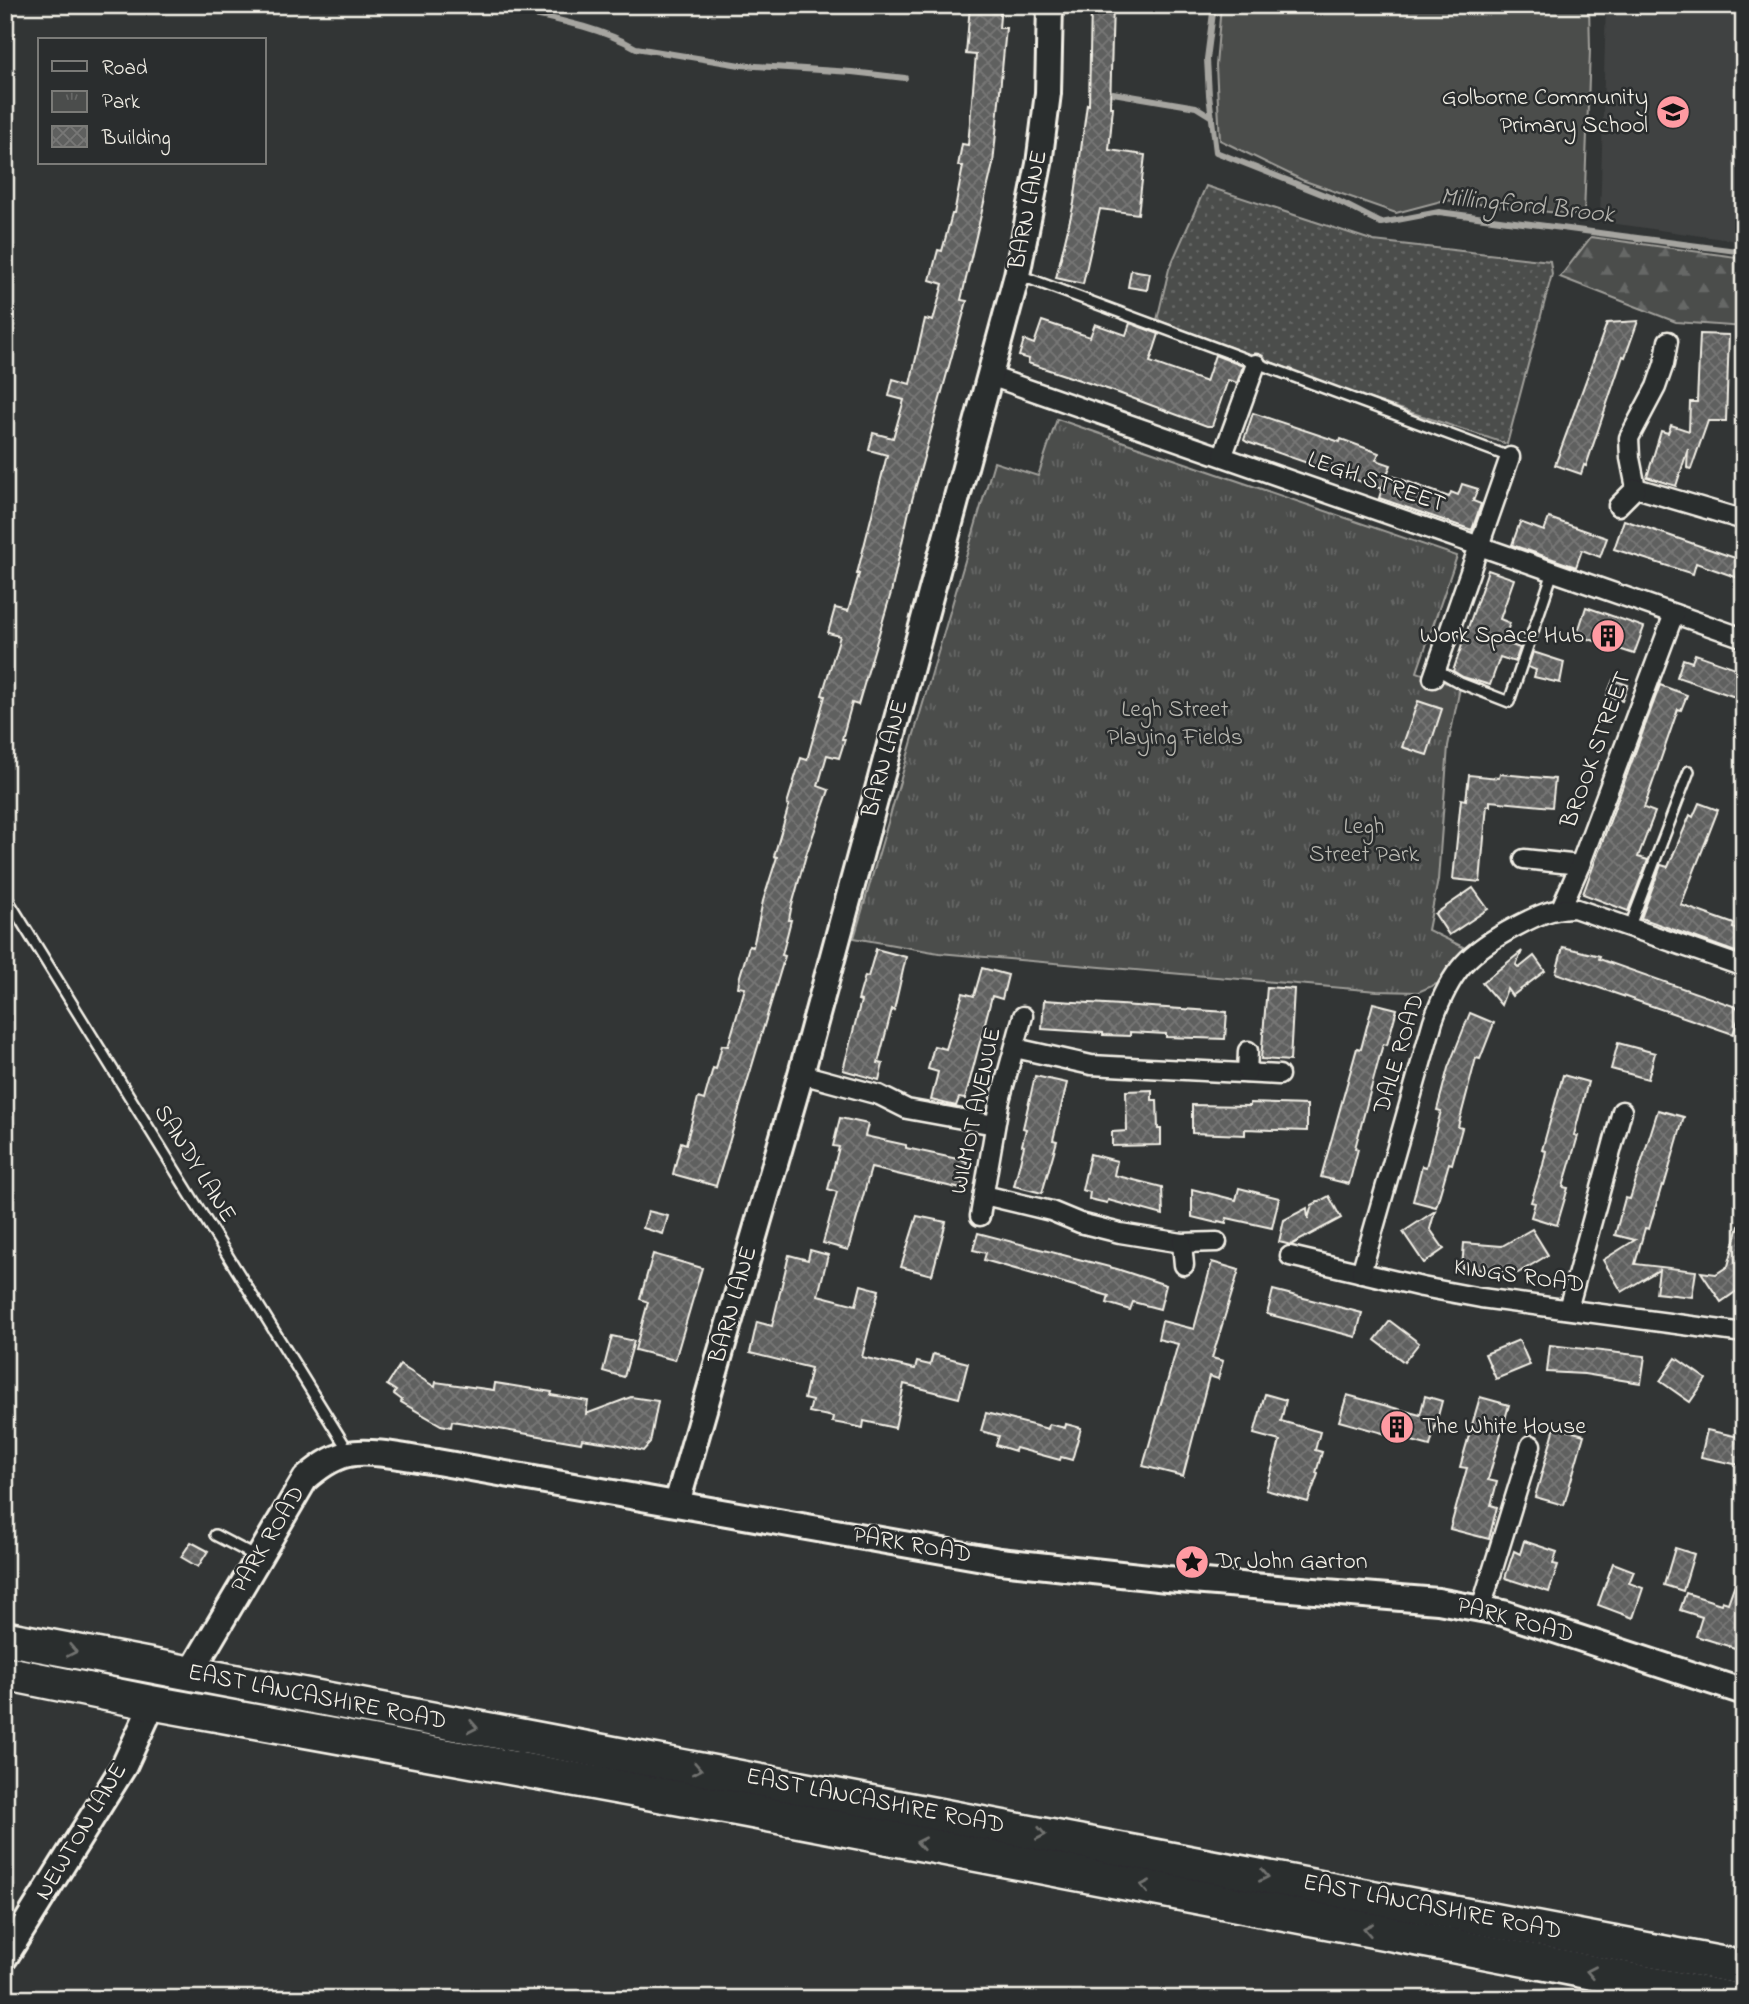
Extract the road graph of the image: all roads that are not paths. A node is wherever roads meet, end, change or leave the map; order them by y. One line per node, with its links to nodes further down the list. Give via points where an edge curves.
1 (1050, 5): 2 (street, BARN LANE, via 1048,93)
2 (1017, 275): 4 (lane); 5 (street, BARN LANE)
3 (1668, 341): 8 (street, via 1656,387 1629,438)
4 (1256, 364): 6 (street); 7 (lane)
5 (990, 376): 6 (street, LEGH STREET); 27 (street, BARN LANE)
6 (1223, 455): 11 (street, LEGH STREET)
7 (1510, 457): 11 (street)
8 (1636, 488): 9 (street); 10 (street)
9 (1618, 506)
10 (1744, 520)
11 (1479, 545): 12 (street, LEGH STREET); 15 (street)
12 (1553, 572): 13 (street, LEGH STREET); 15 (lane, via 1509,702)
13 (1674, 614): 14 (street, LEGH STREET); 18 (street, BROOK STREET)
14 (1744, 638)
15 (1434, 673)
16 (1689, 771): 21 (lane)
17 (1524, 859): 18 (street, BROOK STREET)
18 (1580, 865): 20 (street, BROOK STREET)
19 (5, 895): 41 (lane, SANDY LANE)
20 (1561, 908): 21 (street); 37 (street, DALE ROAD, via 1486,942 1450,982 1433,1021)
21 (1630, 926): 22 (street)
22 (1744, 967)
23 (1023, 1016): 24 (street, WILMOT AVENUE)
24 (1015, 1048): 26 (street, via 1091,1065); 30 (street, WILMOT AVENUE)
25 (1248, 1051): 26 (street)
26 (1247, 1073): 28 (street)
27 (801, 1074): 30 (street, via 869,1091 907,1109); 42 (street, BARN LANE)
28 (1279, 1075)
29 (1622, 1111): 38 (street)
30 (995, 1125): 31 (street, WILMOT AVENUE)
31 (984, 1195): 32 (street, WILMOT AVENUE); 34 (street, via 1112,1231)
32 (980, 1216)
33 (1217, 1242): 34 (street)
34 (1182, 1243): 36 (street)
35 (1290, 1256): 37 (street, KINGS ROAD)
36 (1184, 1265)
37 (1361, 1273): 38 (street, KINGS ROAD, via 1481,1298)
38 (1567, 1309): 39 (street, KINGS ROAD)
39 (1744, 1333)
40 (1531, 1445): 45 (street)
41 (349, 1454): 42 (street, PARK ROAD, via 411,1458); 44 (street, PARK ROAD, via 326,1463 305,1479)
42 (677, 1503): 45 (street, PARK ROAD, via 1000,1561)
43 (215, 1535): 44 (lane)
44 (259, 1558): 48 (street, PARK ROAD)
45 (1481, 1608): 49 (street, PARK ROAD)
46 (5, 1638): 48 (highway, EAST LANCASHIRE ROAD, one-way to 48)
47 (5, 1673): 50 (highway, EAST LANCASHIRE ROAD)
48 (190, 1674): 52 (highway, EAST LANCASHIRE ROAD, one-way to 52)
49 (1744, 1692)
50 (153, 1703): 51 (street, NEWTON LANE, via 124,1766); 53 (highway, EAST LANCASHIRE ROAD, one-way to 50, via 739,1809)
51 (5, 1957)
52 (1744, 1968)
53 (1731, 1999)

